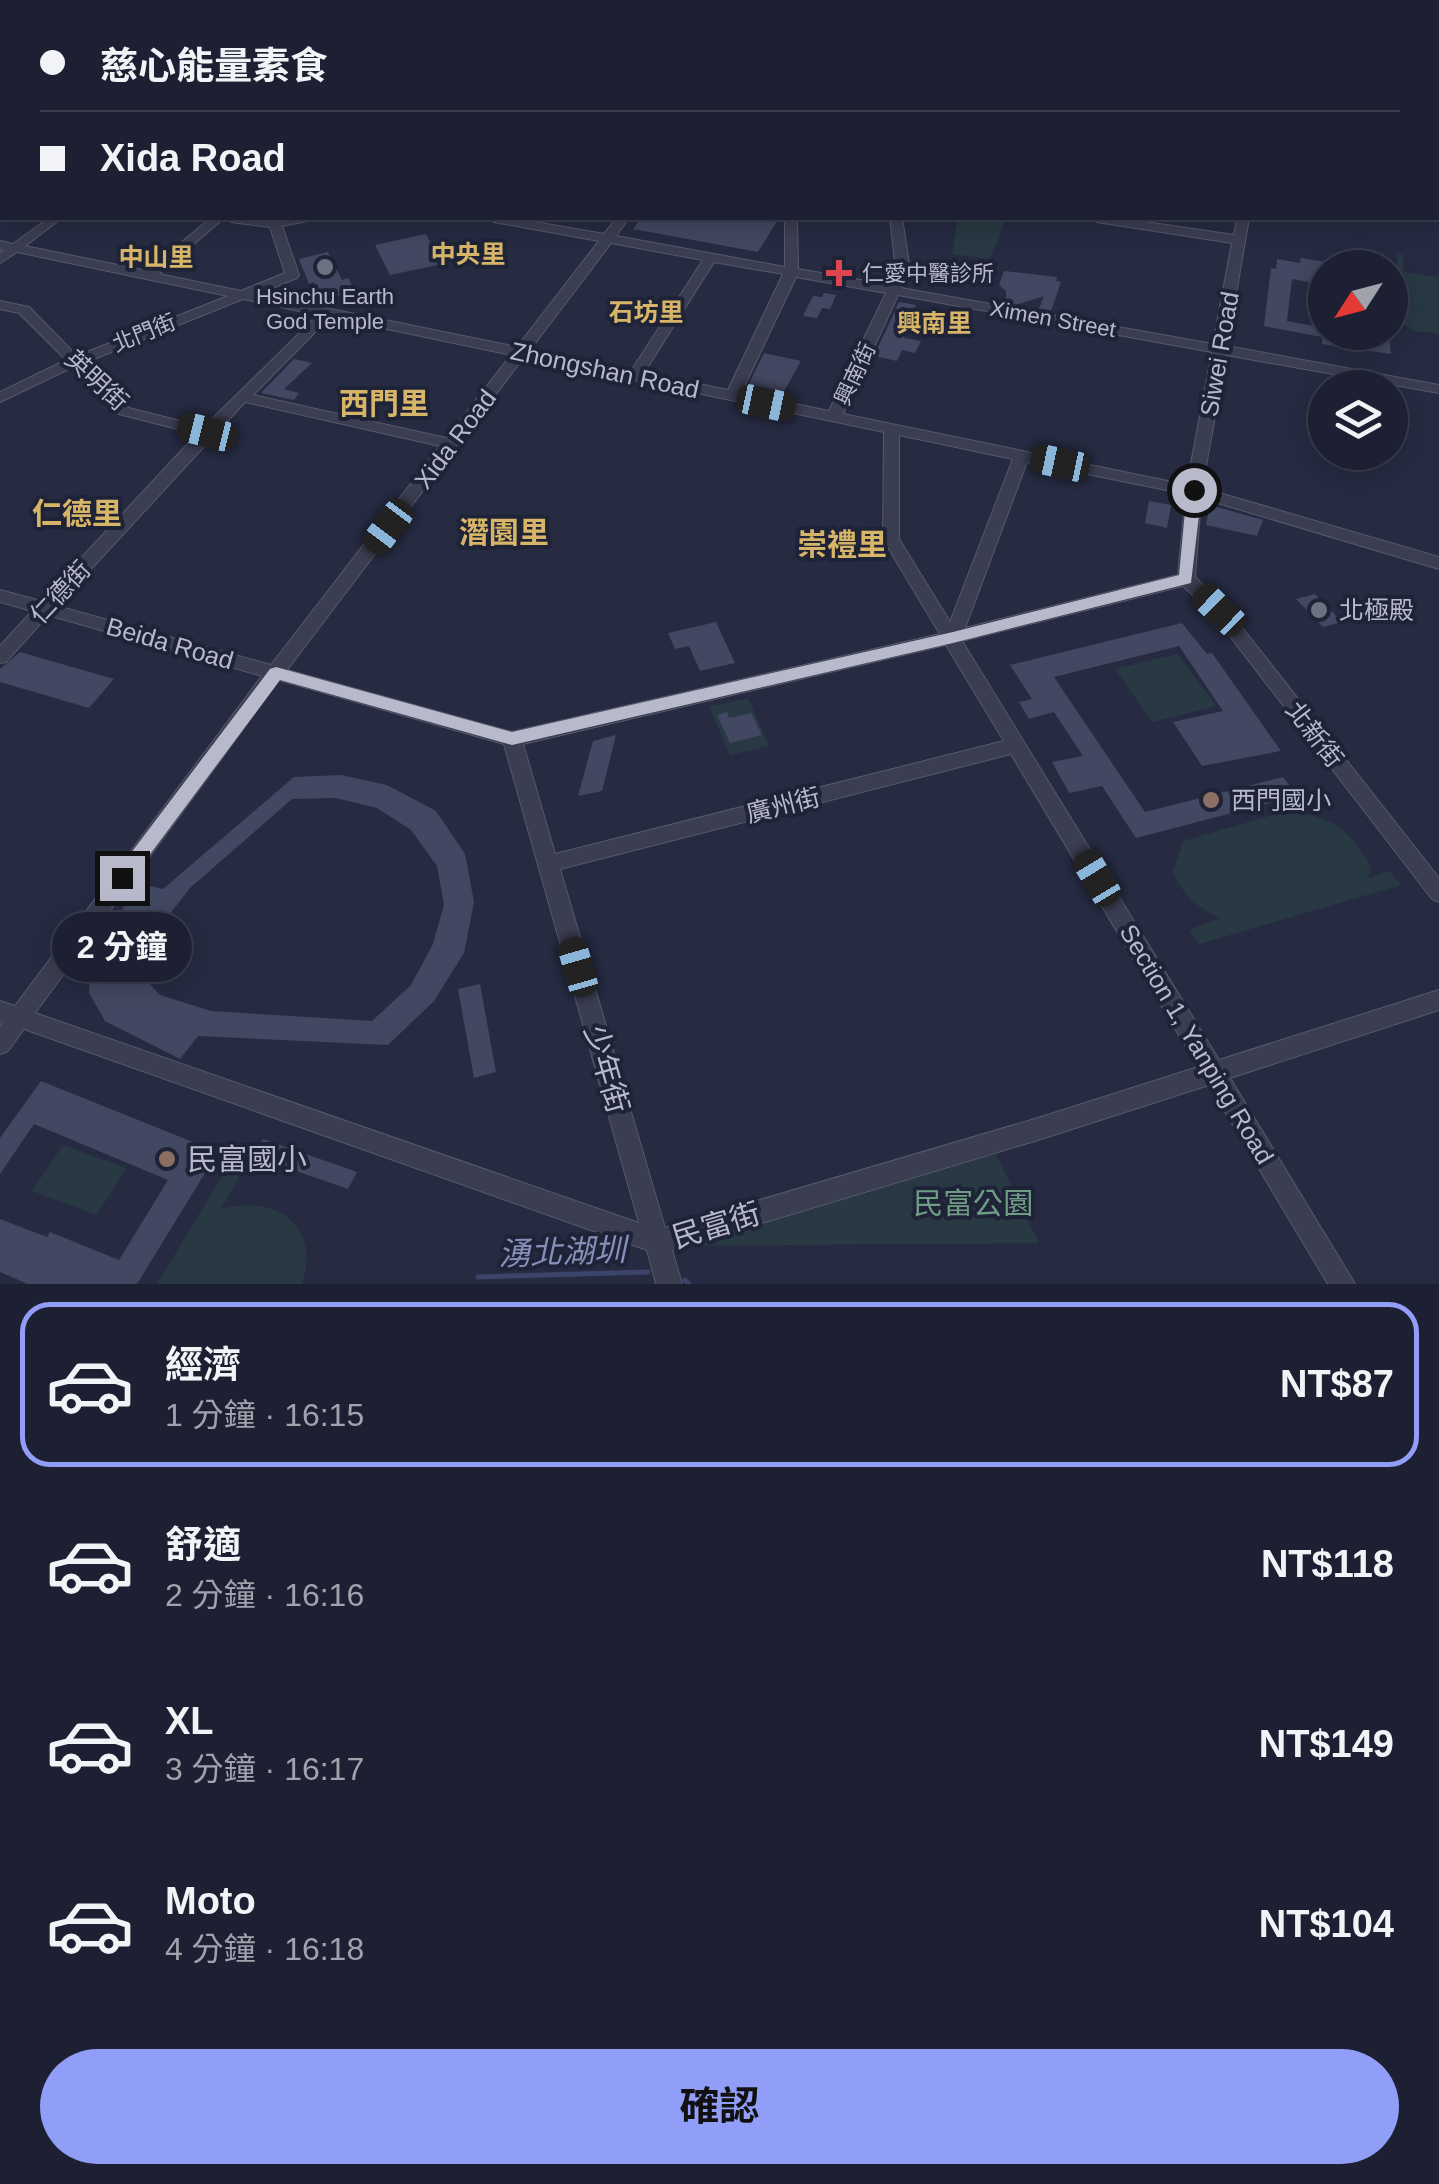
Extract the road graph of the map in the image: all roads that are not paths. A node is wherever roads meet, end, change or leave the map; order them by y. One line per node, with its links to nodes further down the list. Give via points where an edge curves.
1 (53, 220): 12 (street)
2 (216, 220): 16 (street)
3 (505, 220): 10 (street, Ximen Street)
4 (622, 220): 10 (street, Xida Road)
5 (791, 220): 15 (street)
6 (896, 220): 17 (street, 興南街, via 903,270)
7 (1110, 220): 11 (street)
8 (1243, 220): 11 (street, Siwei Road)
9 (273, 221): 18 (street, 北門街, via 292,275)
10 (607, 238): 13 (street, Ximen Street); 22 (street, Xida Road)
11 (1239, 240): 21 (street, Siwei Road)
12 (7, 247): 14 (street); 16 (street, Zhongshan Road)
13 (711, 257): 15 (street, Ximen Street); 24 (street)
14 (0, 260)
15 (790, 272): 17 (street, Ximen Street); 26 (street)
16 (149, 276): 18 (street, Zhongshan Road)
17 (894, 290): 21 (street, Ximen Street); 29 (street, 興南街)
18 (242, 294): 20 (street, Zhongshan Road); 23 (street, 北門街)
19 (0, 305): 23 (street, 英明街, via 24,310)
20 (329, 311): 22 (street, Zhongshan Road); 27 (street, 仁德街)
21 (1219, 350): 25 (street, Ximen Street); 34 (street, Siwei Road)
22 (521, 352): 24 (street, Zhongshan Road); 32 (street, Xida Road)
23 (76, 361): 28 (street, 北門街); 31 (street, 英明街, via 124,412)
24 (635, 376): 26 (street, Zhongshan Road)
25 (1439, 388)
26 (732, 396): 29 (street, Zhongshan Road)
27 (242, 397): 31 (street, 仁德街); 32 (street)
28 (0, 398)
29 (834, 417): 30 (street, Zhongshan Road)
30 (892, 428): 33 (street, Zhongshan Road); 39 (street, Section 1, Yanping Road, via 891,539)
31 (207, 432): 38 (street, 仁德街)
32 (452, 444): 41 (street, Xida Road)
33 (1022, 455): 34 (street, Zhongshan Road); 39 (street)
34 (1194, 490): 35 (street, Zhongshan Road); 36 (street)
35 (1439, 563)
36 (1186, 579): 39 (street, Beida Road); 45 (street, 北新街, via 1219,610)
37 (0, 596): 38 (street, Beida Road)
38 (45, 609): 40 (street, 仁德街); 41 (street, Beida Road)
39 (953, 638): 42 (street, Beida Road); 43 (street, Section 1, Yanping Road)
40 (0, 657)
41 (276, 673): 42 (street, Beida Road); 47 (street, Xida Road)
42 (512, 738): 44 (street, 少年街)
43 (1018, 745): 44 (street, 廣州街); 49 (street, Section 1, Yanping Road)
44 (548, 864): 50 (street, 少年街)
45 (1439, 893)
46 (1439, 1000): 49 (street, 民富街)
47 (10, 1014): 48 (street, Xida Road); 50 (street, 民富街)
48 (0, 1044)
49 (1215, 1073): 50 (street, 民富街); 52 (street, Section 1, Yanping Road)
50 (658, 1242): 51 (street, 少年街)
51 (669, 1284)
52 (1342, 1284)

